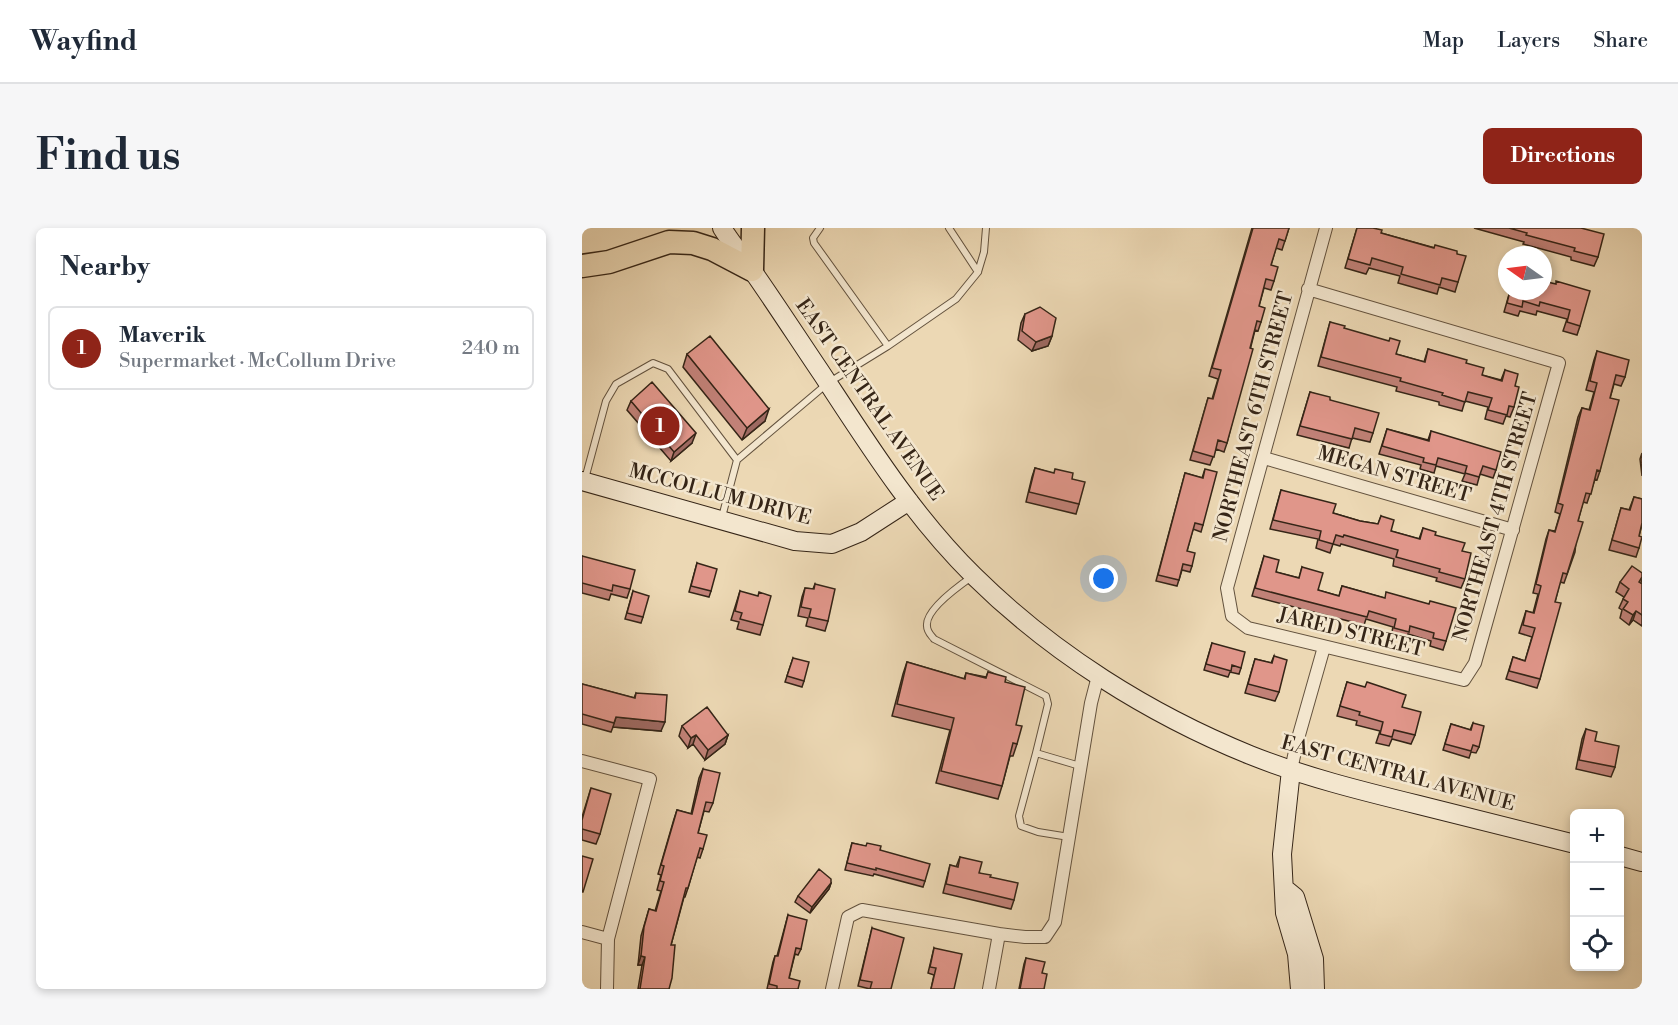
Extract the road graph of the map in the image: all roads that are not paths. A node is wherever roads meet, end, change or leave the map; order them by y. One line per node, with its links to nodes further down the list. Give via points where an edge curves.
1 (722, 228): 9 (main road, EAST CENTRAL AVENUE)
2 (753, 228): 9 (highway)
3 (820, 228): 12 (lane, via 814,243)
4 (949, 228): 10 (lane)
5 (986, 228): 10 (lane)
6 (1326, 228): 11 (street, NORTHEAST 6TH STREET)
7 (676, 235): 8 (highway, via 609,262); 9 (highway)
8 (582, 266)
9 (752, 270): 13 (main road, EAST CENTRAL AVENUE)
10 (978, 272): 12 (lane, via 956,299)
11 (1308, 289): 14 (street, NORTHEAST 6TH STREET); 19 (street, NORTHEAST 4TH STREET, via 1558,363)
12 (888, 346): 13 (lane)
13 (828, 383): 15 (lane); 17 (main road, EAST CENTRAL AVENUE)
14 (1264, 458): 19 (street, MEGAN STREET); 21 (street, NORTHEAST 6TH STREET, via 1227,588)
15 (737, 460): 16 (lane, via 668,369 653,363 616,384 606,401); 18 (lane)
16 (583, 482): 18 (main road, MCCOLLUM DRIVE)
17 (909, 501): 18 (main road, MCCOLLUM DRIVE, via 861,532 832,544 795,541); 20 (main road, EAST CENTRAL AVENUE)
18 (721, 521)
19 (1513, 530): 24 (street, NORTHEAST 4TH STREET, via 1475,663)
20 (973, 576): 23 (main road, EAST CENTRAL AVENUE); 25 (lane, via 929,616 929,633 1046,696 1048,704)
21 (1232, 616): 22 (street, JARED STREET, via 1248,628)
22 (1324, 647): 24 (street, JARED STREET); 28 (street)
23 (1098, 676): 27 (street); 28 (main road, EAST CENTRAL AVENUE, via 1218,741)
24 (1464, 680)
25 (1036, 753): 27 (lane); 29 (lane, via 1019,816 1021,826)
26 (582, 760): 36 (street, via 650,779)
27 (1080, 766): 29 (street)
28 (1291, 770): 30 (main road, EAST CENTRAL AVENUE); 33 (main road, via 1282,854)
29 (1069, 837): 35 (street, via 1055,922 1045,937)
30 (1570, 843)
31 (1624, 857): 32 (main road)
32 (1642, 862)
33 (1284, 888): 40 (main road); 41 (main road, via 1295,897 1314,959)
34 (582, 932): 36 (street)
35 (999, 934): 38 (street, via 862,910 848,917); 39 (street)
36 (609, 939): 37 (street)
37 (607, 989)
38 (832, 989)
39 (989, 989)
40 (1300, 989)
41 (1315, 989)

